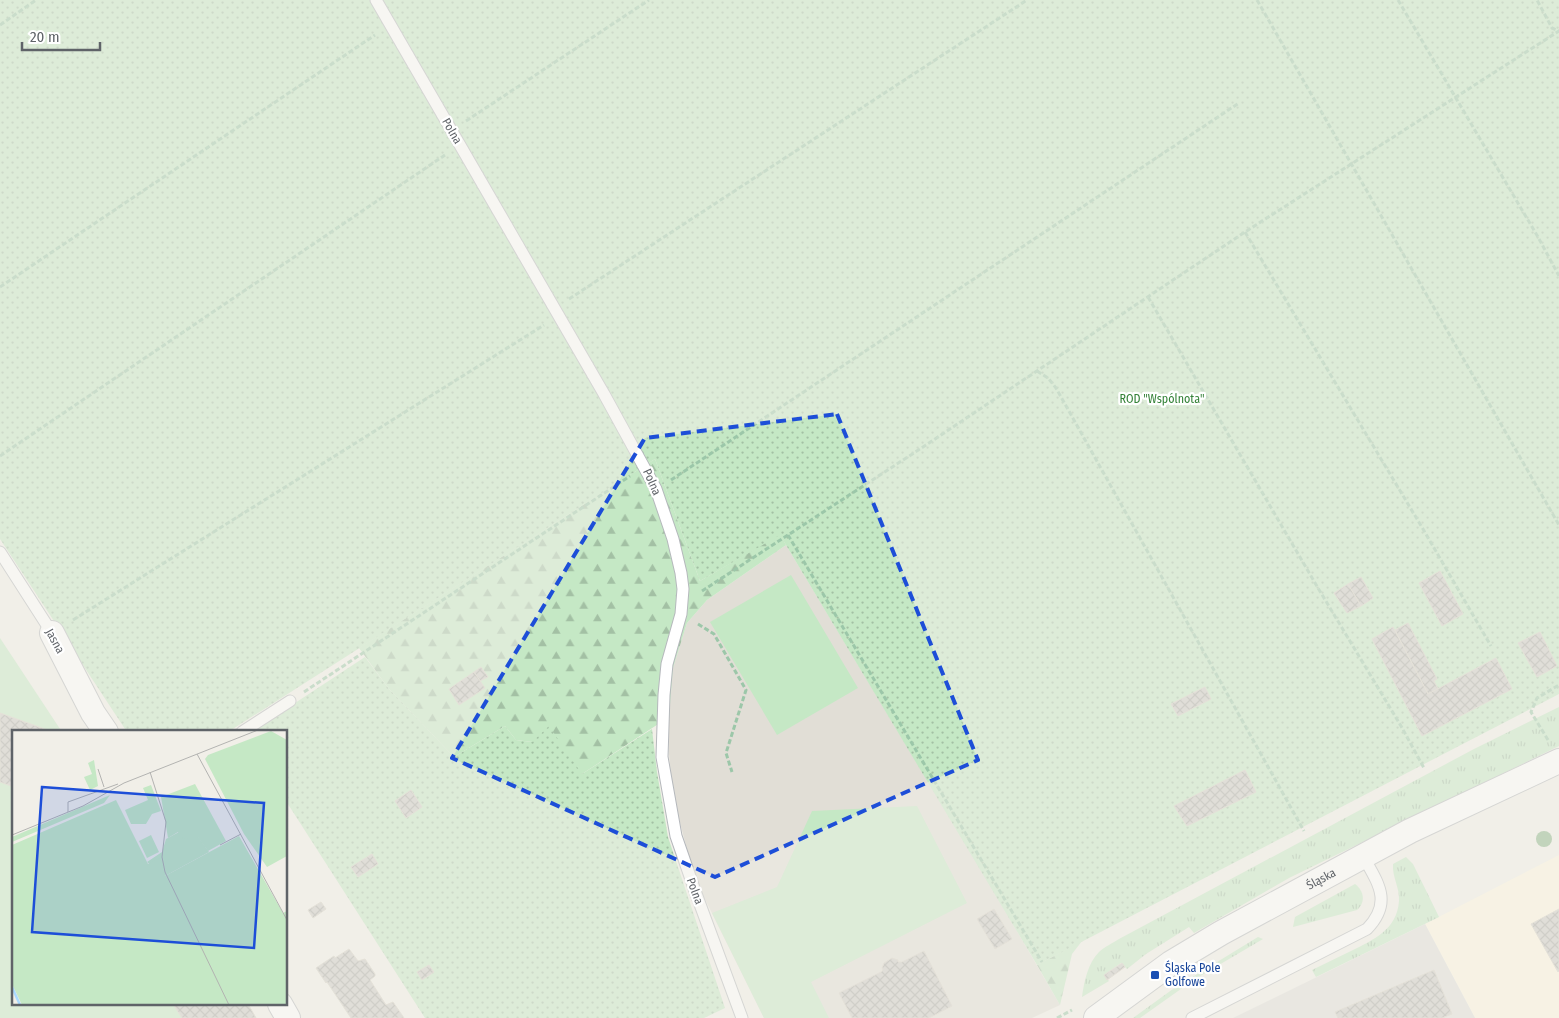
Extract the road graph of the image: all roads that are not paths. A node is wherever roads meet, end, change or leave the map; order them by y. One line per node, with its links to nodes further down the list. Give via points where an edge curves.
1 (376, 0): 11 (lane, Polna, via 656,489 673,539 684,589 666,664 662,758 676,836)
2 (0, 552): 3 (lane, Jasna)
3 (52, 633): 5 (street, Jasna, via 93,714)
4 (290, 702): 6 (lane)
5 (105, 730)
6 (245, 730)
7 (1555, 753): 8 (street, Śląska, via 1530,773)
8 (1364, 856): 12 (street, Śląska, via 1208,941); 13 (lane, via 1382,895 1379,913 1367,929)
9 (281, 1006): 10 (street)
10 (288, 1018)
11 (742, 1018)
12 (1096, 1018)
13 (1192, 1018)

